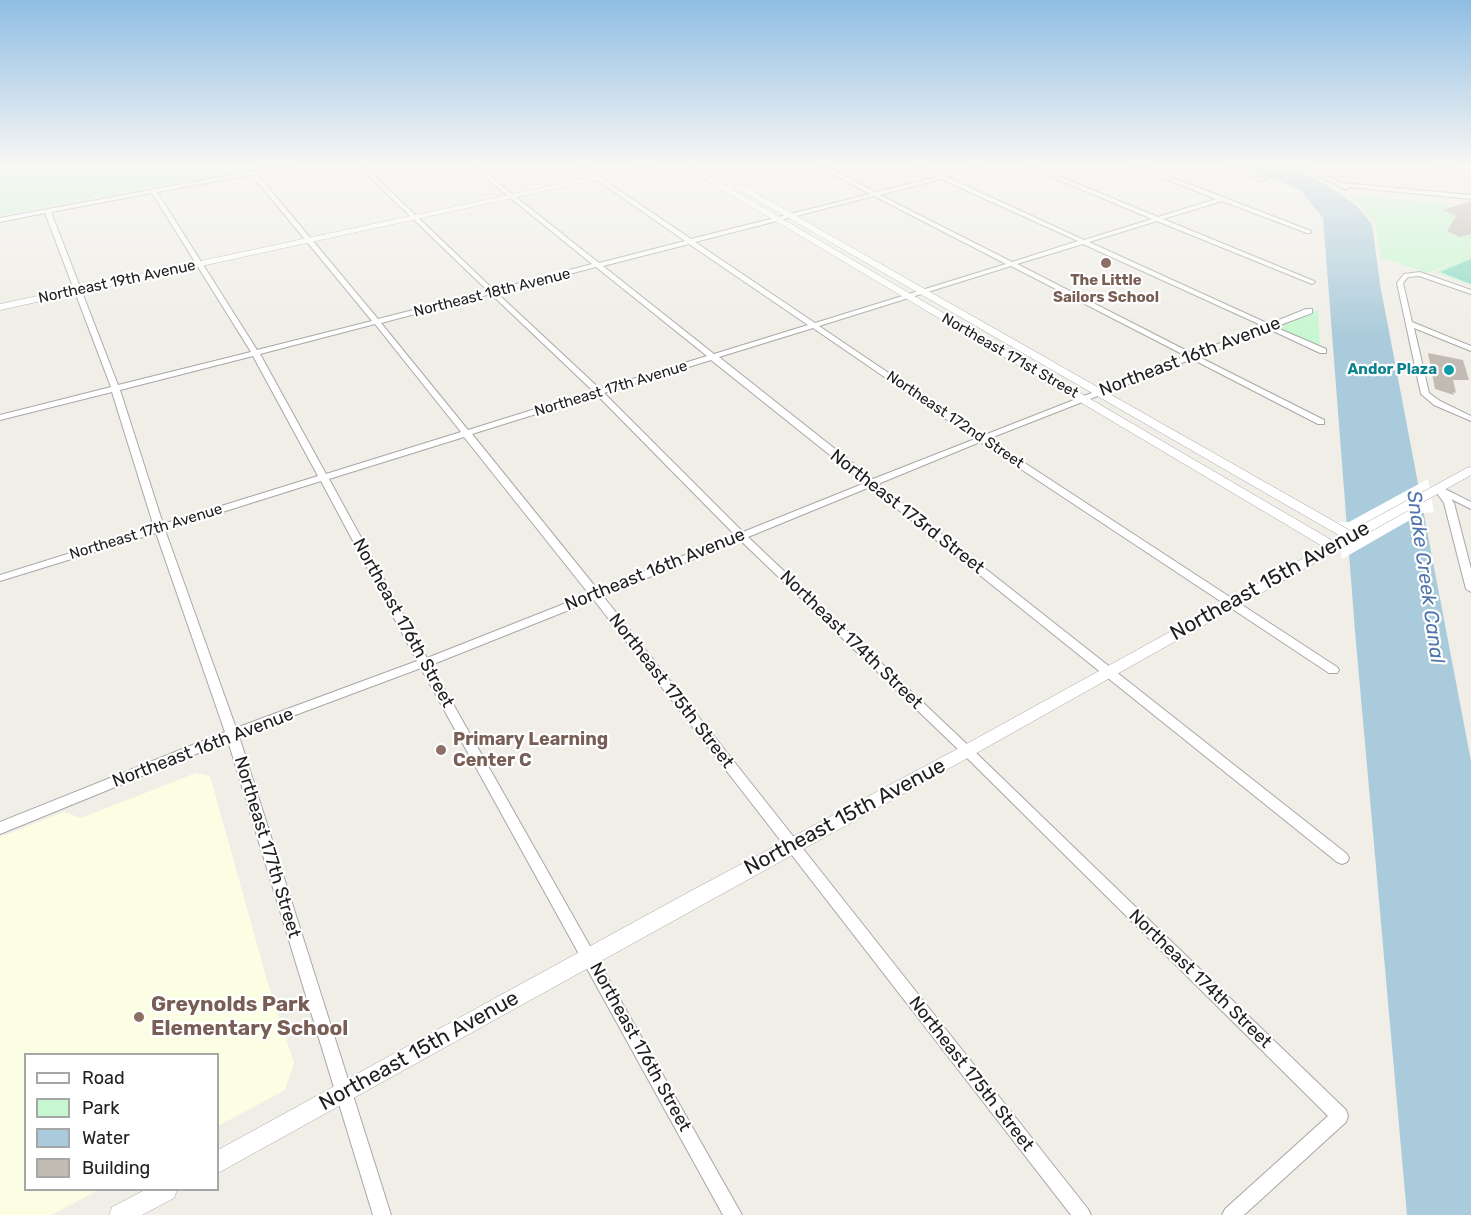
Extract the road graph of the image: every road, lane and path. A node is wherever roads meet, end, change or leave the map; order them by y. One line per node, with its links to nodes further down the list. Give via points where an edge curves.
1 (51, 223): 24 (street, Northeast 177th Street)
2 (173, 223): 20 (street, Northeast 176th Street)
3 (296, 223): 17 (street, Northeast 175th Street)
4 (376, 223): 17 (street, Northeast 19th Avenue)
5 (421, 223): 26 (street, Northeast 174th Street)
6 (543, 223): 22 (street, Northeast 173rd Street)
7 (662, 223): 18 (street, Northeast 172nd Street)
8 (763, 223): 18 (street, Northeast 18th Avenue)
9 (783, 223): 28 (street, Northeast 171st Street)
10 (803, 223): 25 (street, Northeast 171st Street)
11 (931, 223): 21 (street)
12 (1041, 223): 19 (street)
13 (1145, 223): 19 (street, Northeast 17th Avenue)
14 (1166, 223): 23 (street)
15 (1284, 223): 16 (street)
16 (1309, 232)
17 (308, 237): 20 (street, Northeast 19th Avenue); 32 (street, Northeast 175th Street)
18 (690, 242): 22 (street, Northeast 18th Avenue); 34 (street, Northeast 172nd Street)
19 (1083, 242): 21 (street, Northeast 17th Avenue); 35 (street)
20 (197, 261): 24 (street, Northeast 19th Avenue); 38 (street, Northeast 176th Street)
21 (1012, 264): 25 (street, Northeast 17th Avenue); 39 (street)
22 (597, 266): 26 (street, Northeast 18th Avenue); 40 (street, Northeast 173rd Street)
23 (1312, 282)
24 (75, 287): 29 (street, Northeast 19th Avenue); 30 (street, Northeast 19th Avenue); 41 (street, Northeast 177th Street)
25 (924, 291): 28 (street, Northeast 17th Avenue); 43 (street, Northeast 171st Street)
26 (495, 292): 32 (street, Northeast 18th Avenue); 42 (street, Northeast 174th Street)
27 (1471, 292): 33 (street, via 1427,276 1403,276 1400,283)
28 (908, 296): 34 (street, Northeast 17th Avenue); 44 (street, Northeast 171st Street)
29 (0, 298)
30 (0, 307)
31 (1309, 311): 35 (street, Northeast 16th Avenue)
32 (377, 322): 38 (street, Northeast 18th Avenue); 48 (street, Northeast 175th Street)
33 (1410, 324): 36 (street); 46 (street, via 1425,394)
34 (814, 326): 40 (street, Northeast 17th Avenue); 49 (street, Northeast 172nd Street)
35 (1270, 326): 37 (street); 39 (street, Northeast 16th Avenue)
36 (1471, 349)
37 (1323, 351)
38 (255, 352): 41 (street, Northeast 18th Avenue); 51 (street, Northeast 176th Street)
39 (1195, 356): 43 (street, Northeast 16th Avenue); 47 (street)
40 (711, 357): 42 (street, Northeast 17th Avenue); 52 (street, Northeast 173rd Street)
41 (115, 387): 45 (street, Northeast 18th Avenue); 57 (street, Northeast 177th Street)
42 (598, 392): 48 (street, Northeast 17th Avenue); 58 (street, Northeast 174th Street)
43 (1100, 392): 44 (street, Northeast 16th Avenue); 55 (street, Northeast 171st Street)
44 (1084, 399): 49 (street, Northeast 16th Avenue); 56 (street, Northeast 171st Street)
45 (0, 418)
46 (1471, 419)
47 (1321, 422)
48 (467, 434): 51 (street, Northeast 17th Avenue); 62 (street, Northeast 175th Street)
49 (981, 439): 52 (street, Northeast 16th Avenue); 63 (street, Northeast 172nd Street)
50 (1471, 471): 53 (street, Northeast 15th Avenue)
51 (322, 477): 57 (street, Northeast 17th Avenue); 64 (street, Northeast 176th Street)
52 (870, 484): 58 (street, Northeast 16th Avenue); 66 (street, Northeast 173rd Street)
53 (1435, 491): 54 (street); 59 (street, Northeast 15th Avenue); 61 (street, via 1449,503)
54 (1471, 506)
55 (1312, 514): 56 (street, via 1311,523); 59 (street, Northeast 171st Street)
56 (1295, 524): 59 (street, Northeast 171st Street)
57 (159, 528): 60 (street, Northeast 17th Avenue); 67 (street, Northeast 177th Street)
58 (741, 536): 62 (street, Northeast 16th Avenue); 68 (street, Northeast 174th Street)
59 (1342, 538): 63 (street, Northeast 15th Avenue)
60 (0, 578)
61 (1471, 589)
62 (596, 595): 64 (street, Northeast 16th Avenue); 70 (street, Northeast 175th Street)
63 (1231, 602): 65 (street, Northeast 172nd Street); 66 (street, Northeast 15th Avenue)
64 (424, 663): 67 (street, Northeast 16th Avenue); 72 (street, Northeast 176th Street)
65 (1333, 670)
66 (1109, 671): 68 (street, Northeast 15th Avenue); 71 (street, Northeast 173rd Street)
67 (232, 734): 69 (street, Northeast 16th Avenue); 73 (street, Northeast 177th Street)
68 (967, 751): 70 (street, Northeast 15th Avenue); 80 (street, Northeast 174th Street, via 1340,1116)
69 (0, 828)
70 (793, 846): 72 (street, Northeast 15th Avenue); 79 (street, Northeast 175th Street)
71 (1342, 858)
72 (590, 957): 73 (street, Northeast 15th Avenue); 78 (street, Northeast 176th Street)
73 (343, 1094): 74 (street, Northeast 15th Avenue); 77 (street, Northeast 177th Street)
74 (219, 1161)
75 (164, 1191): 76 (street)
76 (120, 1215)
77 (382, 1215)
78 (733, 1215)
79 (1082, 1215)
80 (1231, 1215)

